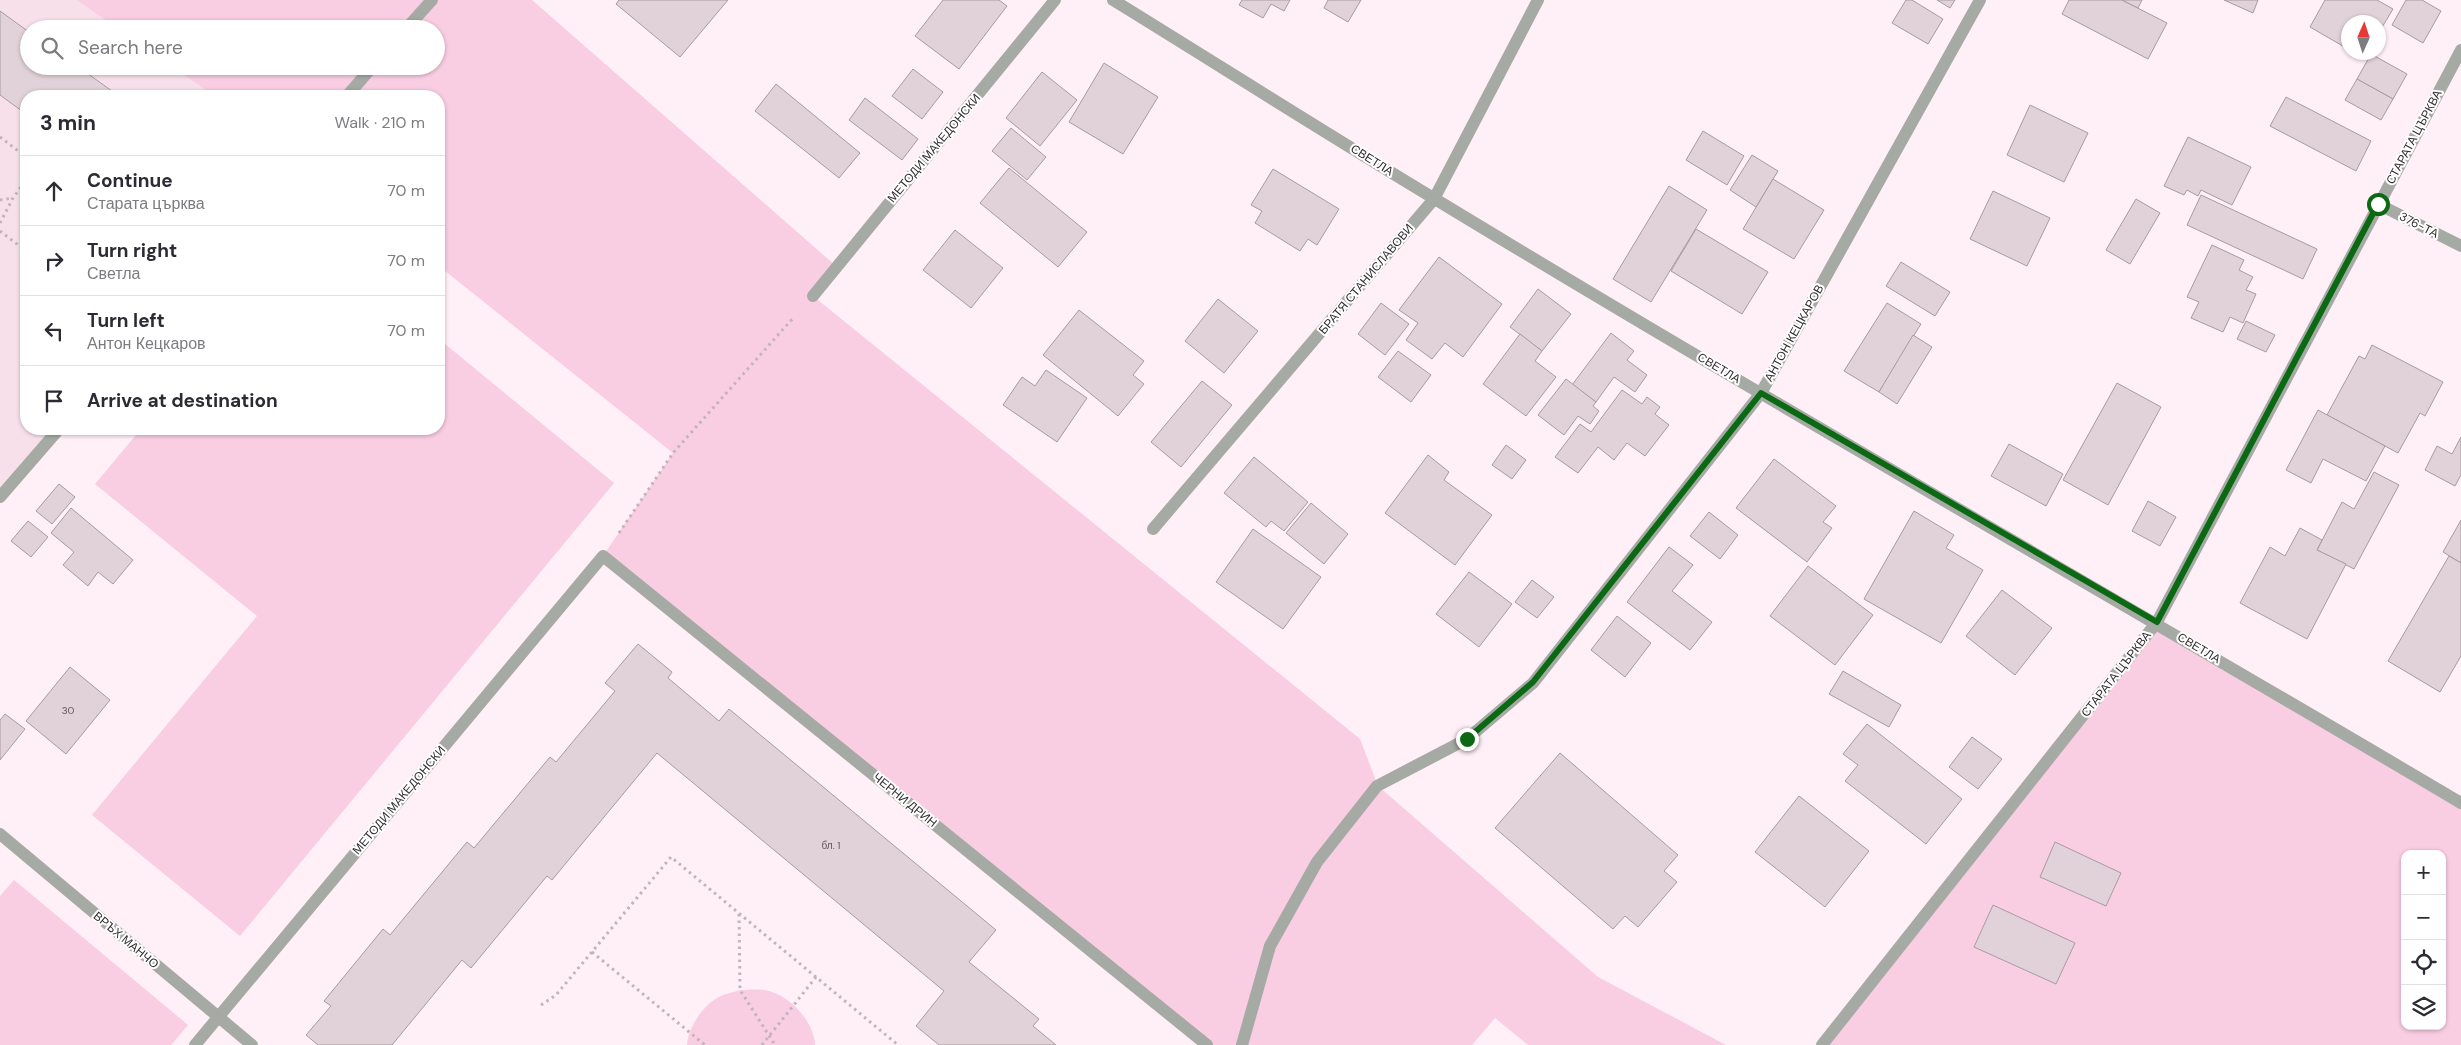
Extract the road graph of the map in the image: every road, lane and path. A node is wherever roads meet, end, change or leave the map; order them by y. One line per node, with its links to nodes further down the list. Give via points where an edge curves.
1 (432, 0): 6 (street)
2 (1056, 0): 21 (street, МЕТОДИ МАКЕДОНСКИ)
3 (1113, 0): 14 (street, СВЕТЛА)
4 (1538, 0): 14 (street, БРАТЯ СТАНИСЛАВОВИ)
5 (1980, 0): 22 (street, АНТОН КЕЦКАРОВ)
6 (414, 20)
7 (2461, 50): 16 (street, СТАРАТА ЦЪРКВА)
8 (365, 75): 9 (street)
9 (352, 90)
10 (0, 137): 11 (path)
11 (20, 152)
12 (20, 188): 13 (path)
13 (13, 198): 15 (path); 17 (path)
14 (1434, 199): 22 (street, СВЕТЛА); 25 (street, БРАТЯ СТАНИСЛАВОВИ)
15 (0, 200)
16 (2378, 204): 20 (street, 376-ТА); 27 (street, СТАРАТА ЦЪРКВА)
17 (0, 223)
18 (0, 231): 19 (path)
19 (20, 246)
20 (2461, 246)
21 (813, 296): 26 (path, via 673,453)
22 (1761, 393): 27 (street, СВЕТЛА); 43 (street, АНТОН КЕЦКАРОВ, via 1533,682 1467,739 1378,786 1323,854 1270,946)
23 (54, 435): 24 (street)
24 (0, 497)
25 (1153, 529)
26 (603, 556): 34 (street, МЕТОДИ МАКЕДОНСКИ); 42 (street, ЧЕРНИ ДРИН)
27 (2157, 622): 28 (street, СВЕТЛА); 44 (street, СТАРАТА ЦЪРКВА)
28 (2461, 803)
29 (0, 834): 34 (street, ВРЪХ МАНЧО)
30 (740, 913): 31 (path, via 671,857); 32 (path); 35 (path, via 740,990)
31 (592, 952): 33 (path, via 556,995); 38 (path)
32 (816, 977): 35 (path); 41 (path)
33 (541, 1005)
34 (218, 1017): 36 (street, МЕТОДИ МАКЕДОНСКИ); 37 (street, ВРЪХ МАНЧО)
35 (769, 1036): 39 (path); 40 (path)
36 (195, 1045)
37 (252, 1045)
38 (705, 1045)
39 (762, 1045)
40 (775, 1045)
41 (898, 1045)
42 (1206, 1045)
43 (1242, 1045)
44 (1822, 1045)

